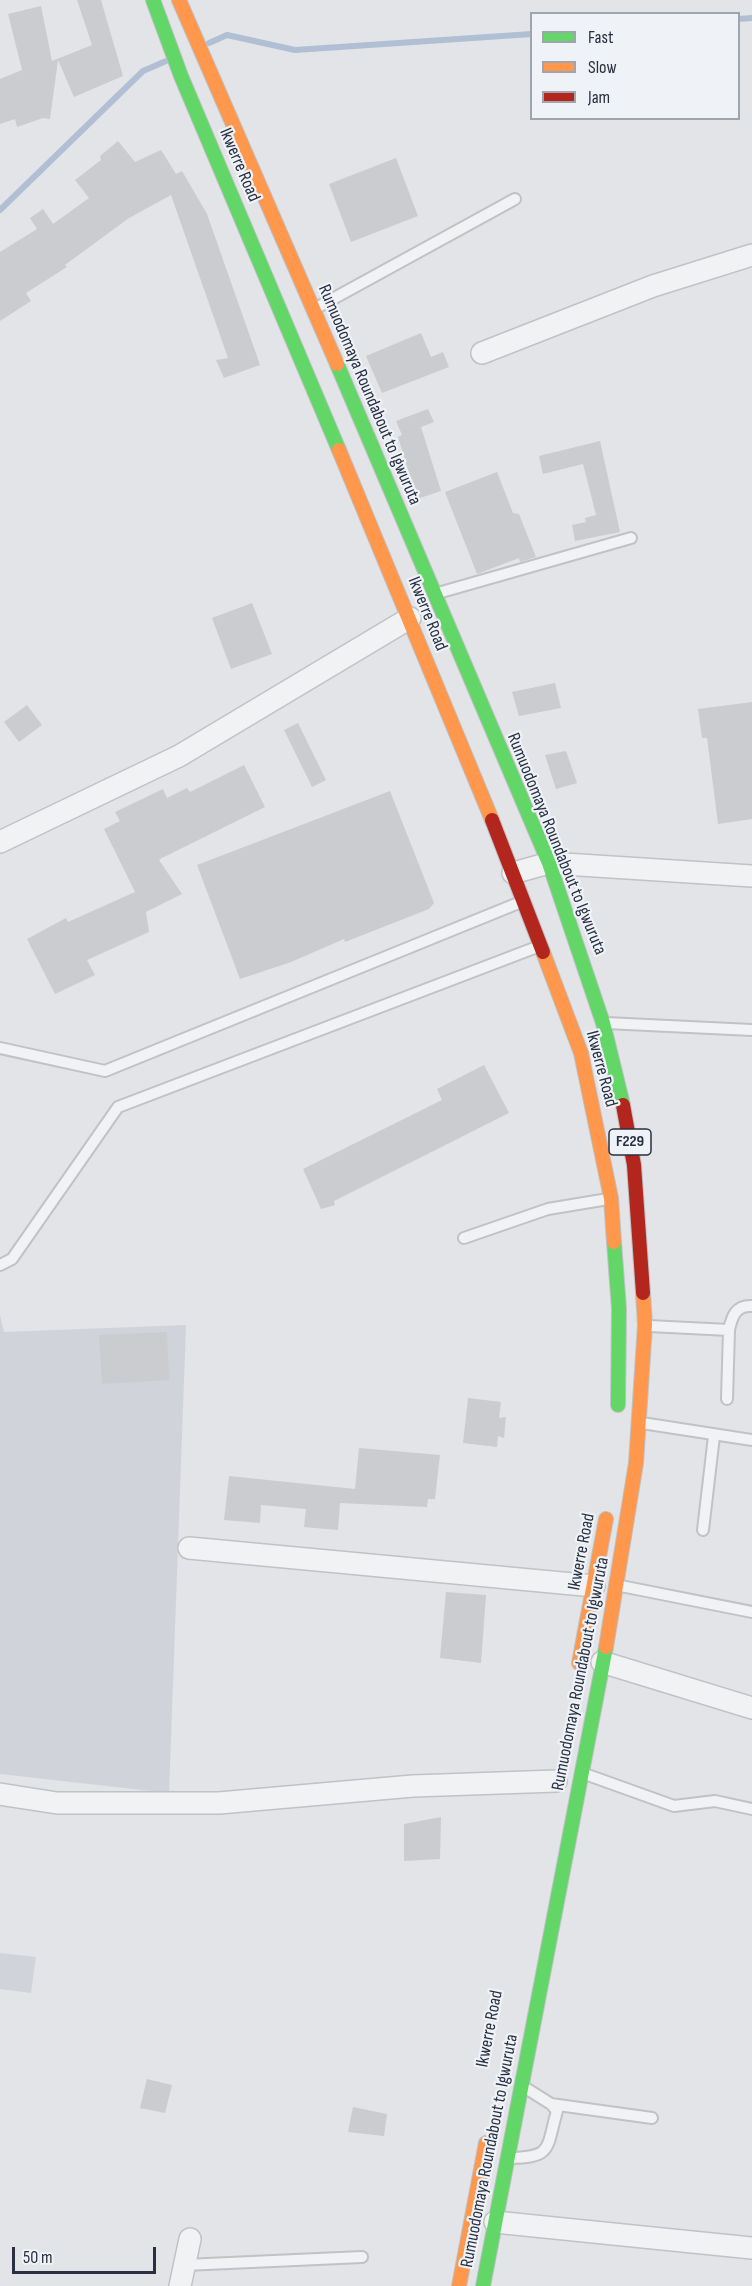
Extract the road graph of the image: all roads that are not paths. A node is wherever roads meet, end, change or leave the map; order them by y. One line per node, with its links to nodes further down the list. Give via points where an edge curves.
1 (153, 0): 9 (main road, Ikwerre Road / F229)
2 (179, 0): 5 (main road, Rumuodomaya Roundabout to Igwuruta / F229)
3 (515, 199): 5 (lane)
4 (752, 255): 6 (street, via 653,286)
5 (314, 309): 8 (main road, Rumuodomaya Roundabout to Igwuruta / F229)
6 (482, 353)
7 (631, 538): 8 (lane)
8 (434, 594): 11 (main road, Rumuodomaya Roundabout to Igwuruta / F229)
9 (410, 618): 10 (street, via 179,756); 12 (main road, Ikwerre Road / F229)
10 (0, 842)
11 (549, 863): 12 (street); 13 (street); 16 (main road, Rumuodomaya Roundabout to Igwuruta / F229)
12 (513, 873): 14 (main road, Ikwerre Road / F229)
13 (752, 876)
14 (524, 900): 15 (main road, Ikwerre Road / F229); 18 (lane, via 105,1071)
15 (540, 945): 19 (main road, Ikwerre Road / F229, via 581,1053); 21 (lane, via 118,1107 12,1259)
16 (603, 1023): 17 (lane); 23 (main road, Rumuodomaya Roundabout to Igwuruta / F229, via 634,1165)
17 (752, 1030)
18 (0, 1048)
19 (611, 1198): 20 (lane, via 548,1209); 26 (main road, Ikwerre Road / F229, via 619,1309)
20 (464, 1238)
21 (0, 1266)
22 (752, 1306): 24 (lane, via 736,1311)
23 (645, 1325): 24 (lane); 27 (main road, Rumuodomaya Roundabout to Igwuruta / F229)
24 (729, 1330): 25 (lane)
25 (727, 1399)
26 (617, 1418)
27 (639, 1423): 28 (lane); 33 (main road, Rumuodomaya Roundabout to Igwuruta / F229)
28 (714, 1436): 29 (lane); 31 (lane)
29 (752, 1440)
30 (608, 1509): 34 (main road, Ikwerre Road)
31 (703, 1530)
32 (189, 1548): 34 (street)
33 (618, 1585): 35 (lane); 36 (main road, Rumuodomaya Roundabout to Igwuruta / F229)
34 (594, 1586): 37 (main road, Ikwerre Road)
35 (752, 1612)
36 (602, 1662): 38 (street); 39 (main road, Rumuodomaya Roundabout to Igwuruta / F229)
37 (576, 1678)
38 (752, 1708)
39 (580, 1772): 42 (lane, via 674,1806 715,1801); 43 (main road, Rumuodomaya Roundabout to Igwuruta / F229)
40 (556, 1781): 41 (street, via 413,1786 219,1803 57,1803)
41 (0, 1794)
42 (752, 1809)
43 (521, 2085): 44 (lane); 47 (main road, Rumuodomaya Roundabout to Igwuruta / F229)
44 (551, 2103): 45 (lane); 47 (lane, via 557,2111 542,2154)
45 (652, 2118)
46 (488, 2133): 54 (main road)
47 (507, 2158): 48 (main road, Rumuodomaya Roundabout to Igwuruta / F229)
48 (495, 2222): 50 (street); 55 (main road, Rumuodomaya Roundabout to Igwuruta / F229)
49 (190, 2239): 52 (street)
50 (752, 2248)
51 (362, 2257): 52 (lane)
52 (185, 2265): 53 (street)
53 (180, 2286)
54 (459, 2286)
55 (483, 2286)

